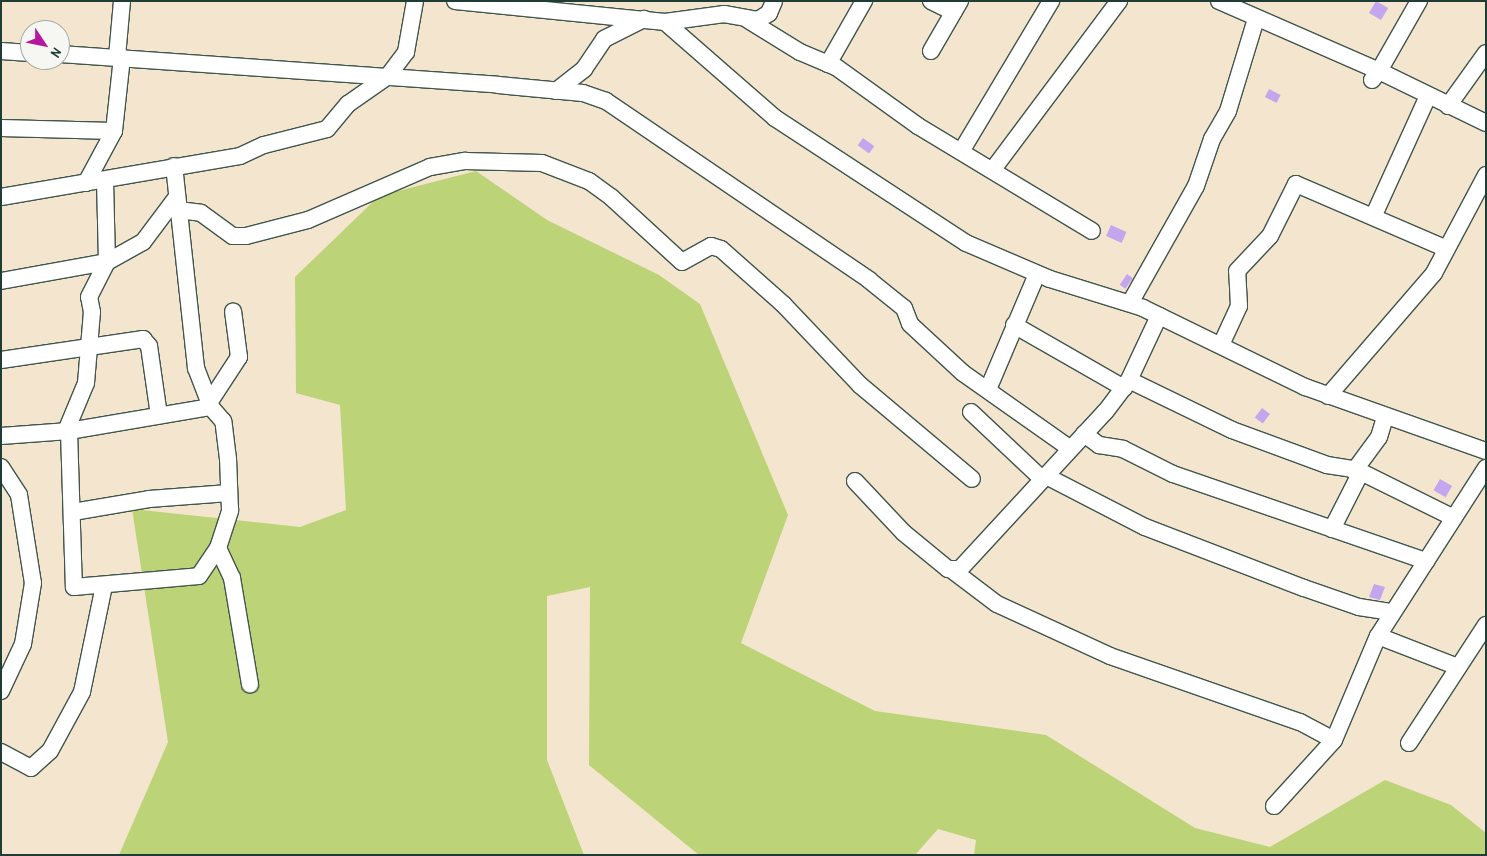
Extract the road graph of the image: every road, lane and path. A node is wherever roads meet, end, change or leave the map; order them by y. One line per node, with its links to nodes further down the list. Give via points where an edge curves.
1 (122, 1): 21 (street)
2 (415, 1): 24 (street, via 410,42)
3 (455, 1): 13 (street)
4 (774, 1): 14 (street, via 763,19)
5 (864, 1): 22 (street)
6 (931, 1): 11 (street)
7 (1051, 1): 32 (street)
8 (1119, 1): 34 (street)
9 (1219, 1): 12 (street)
10 (1419, 1): 23 (street)
11 (957, 7): 17 (street)
12 (1256, 19): 23 (street); 46 (street, via 1228,111 1212,139 1196,186)
13 (644, 20): 15 (street); 25 (street, via 604,39 584,69)
14 (748, 20): 15 (street, via 724,14); 22 (street)
15 (665, 22): 44 (street, via 696,46 722,76 822,151 966,243)
16 (1, 51): 18 (street)
17 (931, 51)
18 (20, 52)
19 (1486, 52): 27 (street)
20 (70, 54): 21 (street)
21 (120, 57): 24 (street); 30 (street)
22 (828, 64): 32 (street)
23 (1375, 75): 26 (street)
24 (388, 76): 25 (street); 33 (street, via 348,104 326,129 264,145 240,156)
25 (556, 91): 54 (street, via 606,101 654,137 673,145 769,209 892,299 907,312 910,324 945,357)
26 (1428, 96): 27 (street); 40 (street)
27 (1448, 106): 28 (street)
28 (1486, 123)
29 (1, 128): 30 (street, via 30,132)
30 (114, 131): 31 (street)
31 (108, 150): 36 (street); 37 (street)
32 (962, 150): 34 (street)
33 (174, 166): 36 (street); 39 (street)
34 (994, 168): 41 (street)
35 (1486, 175): 42 (street)
36 (106, 180): 37 (street); 43 (street)
37 (86, 183): 38 (street)
38 (1, 197)
39 (177, 204): 43 (street, via 143,242); 56 (street, via 196,368); 69 (street, via 201,213 233,236 246,236 308,220 430,166 465,161 542,163 589,181 611,196 682,262 712,246 721,249 784,305 860,385)
40 (1374, 215): 42 (street); 50 (street, via 1300,184 1293,186 1270,236 1237,271 1239,306)
41 (1092, 231)
42 (1447, 249): 55 (street, via 1434,273)
43 (107, 262): 45 (street); 51 (street, via 89,298 92,312)
44 (1038, 274): 46 (street); 49 (street)
45 (1, 281)
46 (1130, 303): 48 (street)
47 (234, 312): 56 (street, via 239,357)
48 (1159, 316): 50 (street); 53 (street)
49 (1014, 325): 53 (street); 54 (street)
50 (1221, 345): 55 (street)
51 (87, 348): 52 (street); 58 (street, via 146,340); 60 (street, via 86,383)
52 (1, 360)
53 (1126, 384): 61 (street); 67 (street, via 1232,430)
54 (989, 387): 63 (street)
55 (1328, 396): 59 (street)
56 (210, 405): 58 (street); 71 (street, via 225,428)
57 (971, 412): 68 (street)
58 (159, 415): 60 (street)
59 (1385, 416): 64 (street); 67 (street, via 1379,436)
60 (68, 431): 62 (street); 72 (street)
61 (1084, 434): 63 (street); 74 (street, via 1099,445 1123,449 1173,474)
62 (1, 436)
63 (1068, 447): 68 (street)
64 (1486, 451)
65 (1, 467): 85 (street, via 19,495 33,584 23,644)
66 (1486, 468): 73 (street)
67 (1357, 471): 73 (street); 74 (street)
68 (1044, 477): 77 (street, via 960,569); 79 (street, via 1145,527 1359,607)
69 (972, 479)
70 (855, 481): 77 (street, via 891,521)
71 (229, 493): 72 (street, via 149,499); 75 (street, via 230,510)
72 (73, 512): 78 (street, via 74,587)
73 (1454, 518): 76 (street)
74 (1332, 529): 76 (street)
75 (218, 548): 78 (street, via 195,578); 84 (street, via 232,578)
76 (1426, 561): 79 (street)
77 (952, 570): 86 (street, via 997,604 1110,656 1300,722)
78 (104, 586): 88 (street, via 82,692 50,751 32,768)
79 (1392, 612): 81 (street)
80 (1486, 625): 82 (street)
81 (1378, 636): 83 (street); 86 (street)
82 (1480, 644): 83 (street)
83 (1458, 667): 87 (street)
84 (250, 684)
85 (1, 690)
86 (1334, 740): 89 (street)
87 (1409, 743)
88 (1, 752)
89 (1274, 806)

